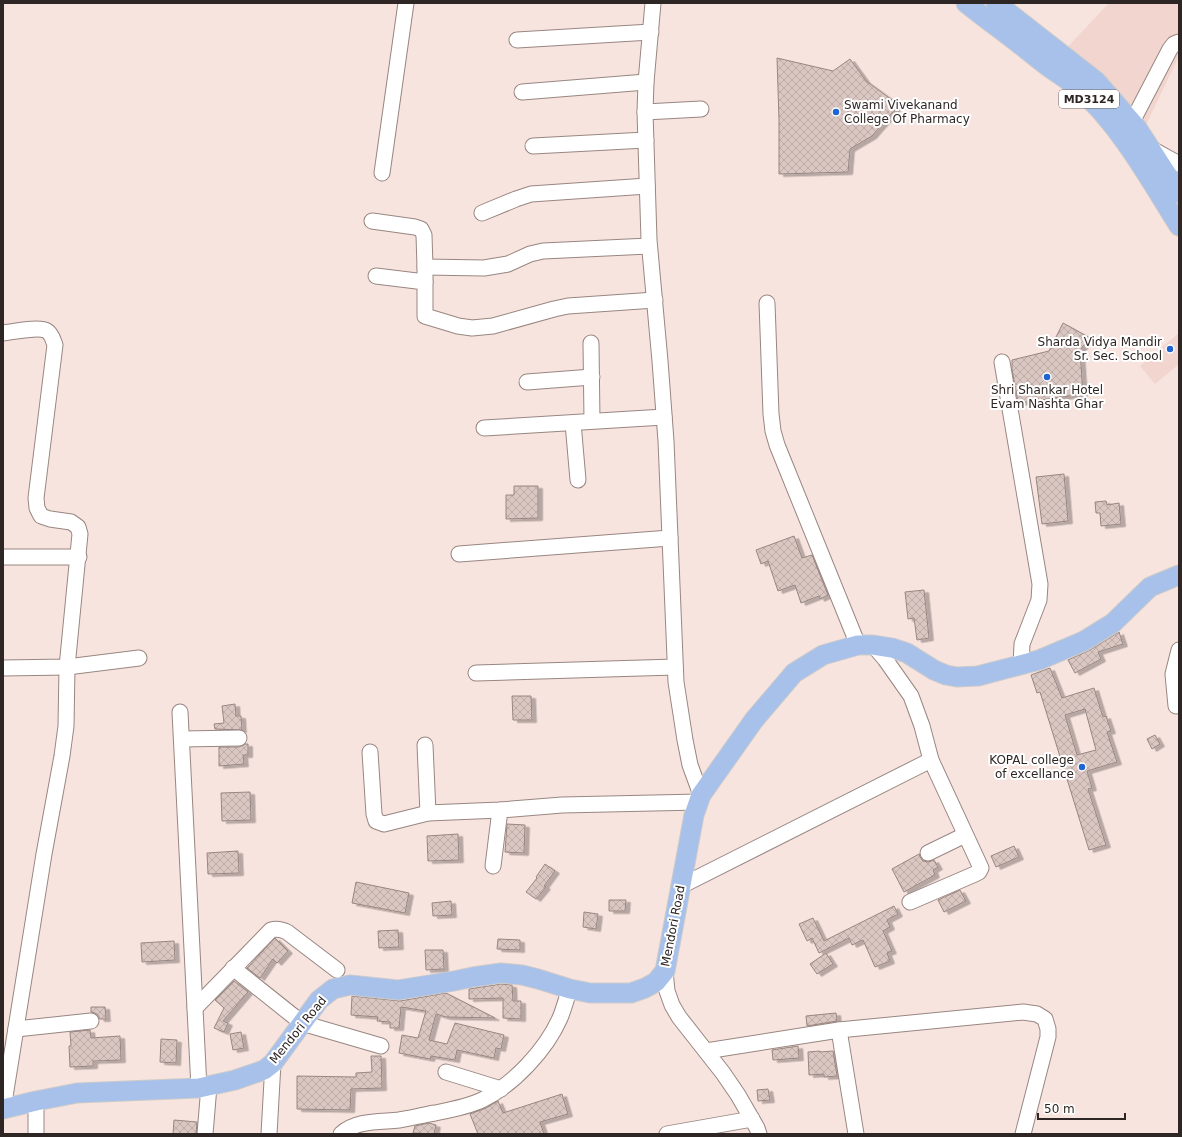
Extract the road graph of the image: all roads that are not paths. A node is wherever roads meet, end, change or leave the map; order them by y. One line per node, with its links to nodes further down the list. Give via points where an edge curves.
1 (406, 3): 17 (street)
2 (654, 3): 5 (street)
3 (966, 3): 22 (main road, MD3124, via 1077,87 1104,115 1132,152)
4 (996, 3): 12 (main road, via 1096,81)
5 (651, 32): 6 (street); 8 (street)
6 (517, 40)
7 (1179, 42): 12 (street, via 1170,49)
8 (646, 82): 9 (street); 11 (street)
9 (522, 92)
10 (701, 109): 11 (street)
11 (645, 112): 13 (street)
12 (1132, 122): 15 (main road)
13 (646, 140): 14 (street); 18 (street)
14 (533, 146)
15 (1150, 148): 16 (street); 19 (main road)
16 (1179, 164)
17 (382, 173)
18 (647, 186): 20 (street, via 531,194); 23 (street)
19 (1179, 193)
20 (482, 213)
21 (372, 221): 24 (street, via 421,229 424,235)
22 (1179, 226)
23 (649, 246): 24 (street, via 543,251 508,264 484,268); 27 (street)
24 (425, 267): 26 (street)
25 (376, 276): 26 (street)
26 (425, 282): 27 (street, via 425,316 472,328 493,326 568,306)
27 (655, 300): 34 (street)
28 (767, 302): 44 (street, via 771,414 777,445)
29 (3, 333): 42 (street, via 38,329 52,336 55,345 36,498 37,508 41,516 71,522 78,527)
30 (591, 343): 32 (street)
31 (1002, 362): 47 (street, via 1040,584 1039,600 1022,644)
32 (592, 377): 33 (street); 35 (street)
33 (527, 382)
34 (664, 417): 35 (street); 39 (street)
35 (592, 421): 36 (street)
36 (573, 423): 37 (street); 38 (street)
37 (484, 428)
38 (578, 480)
39 (670, 538): 40 (street); 49 (street)
40 (459, 554)
41 (3, 557): 42 (street)
42 (79, 557): 48 (street)
43 (1179, 575): 47 (main road, Mendori Road, via 1150,587 1113,623 1084,641 1051,656)
44 (866, 645): 47 (main road, Mendori Road, via 892,648 907,653 934,670 957,677 978,676); 58 (street, via 885,659 911,696); 59 (main road, Mendori Road, via 823,655 794,673 754,720)
45 (1179, 650): 52 (street, via 1173,674)
46 (139, 658): 48 (street)
47 (1021, 665)
48 (67, 667): 50 (street); 74 (street, via 66,726 62,756)
49 (675, 667): 51 (street); 59 (street, via 685,740)
50 (3, 668)
51 (476, 672)
52 (1176, 706)
53 (180, 712): 55 (street)
54 (239, 738): 55 (street)
55 (182, 739): 71 (street)
56 (425, 745): 61 (street)
57 (370, 752): 61 (street, via 376,821 384,824)
58 (931, 760): 62 (street); 65 (street)
59 (700, 798): 60 (street); 65 (main road, Mendori Road, via 694,816)
60 (500, 810): 61 (street); 64 (street)
61 (428, 813)
62 (965, 835): 63 (street); 66 (street, via 981,868 979,872)
63 (928, 853)
64 (493, 866)
65 (681, 886): 69 (main road, Mendori Road)
66 (910, 902)
67 (233, 968): 68 (street, via 276,928 287,932); 71 (street); 73 (street)
68 (338, 970)
69 (665, 971): 70 (main road, Mendori Road, via 656,982 631,992 590,993); 77 (street, via 667,991 672,1005)
70 (570, 989): 73 (main road, Mendori Road, via 522,975 501,973 398,990 350,985 333,989 319,1000); 81 (street, via 560,1018 544,1045 524,1069)
71 (195, 1008): 80 (street)
72 (91, 1021): 74 (street)
73 (302, 1023): 76 (street); 78 (main road, Mendori Road)
74 (16, 1029): 83 (street)
75 (840, 1030): 77 (street); 91 (street); 92 (street, via 1023,1012 1036,1014 1045,1019 1048,1037)
76 (381, 1046)
77 (706, 1051): 84 (street)
78 (273, 1063): 80 (main road, Mendori Road, via 264,1070); 87 (street)
79 (446, 1072): 81 (street)
80 (204, 1087): 82 (main road, Mendori Road, via 77,1093); 86 (street)
81 (501, 1089): 88 (street, via 481,1101 456,1109 362,1124)
82 (36, 1101): 83 (main road, Mendori Road); 85 (street)
83 (3, 1109)
84 (752, 1119): 89 (street); 90 (street)
85 (36, 1134)
86 (205, 1134)
87 (269, 1134)
88 (341, 1134)
89 (667, 1134)
90 (759, 1134)
91 (856, 1134)
92 (1022, 1134)

